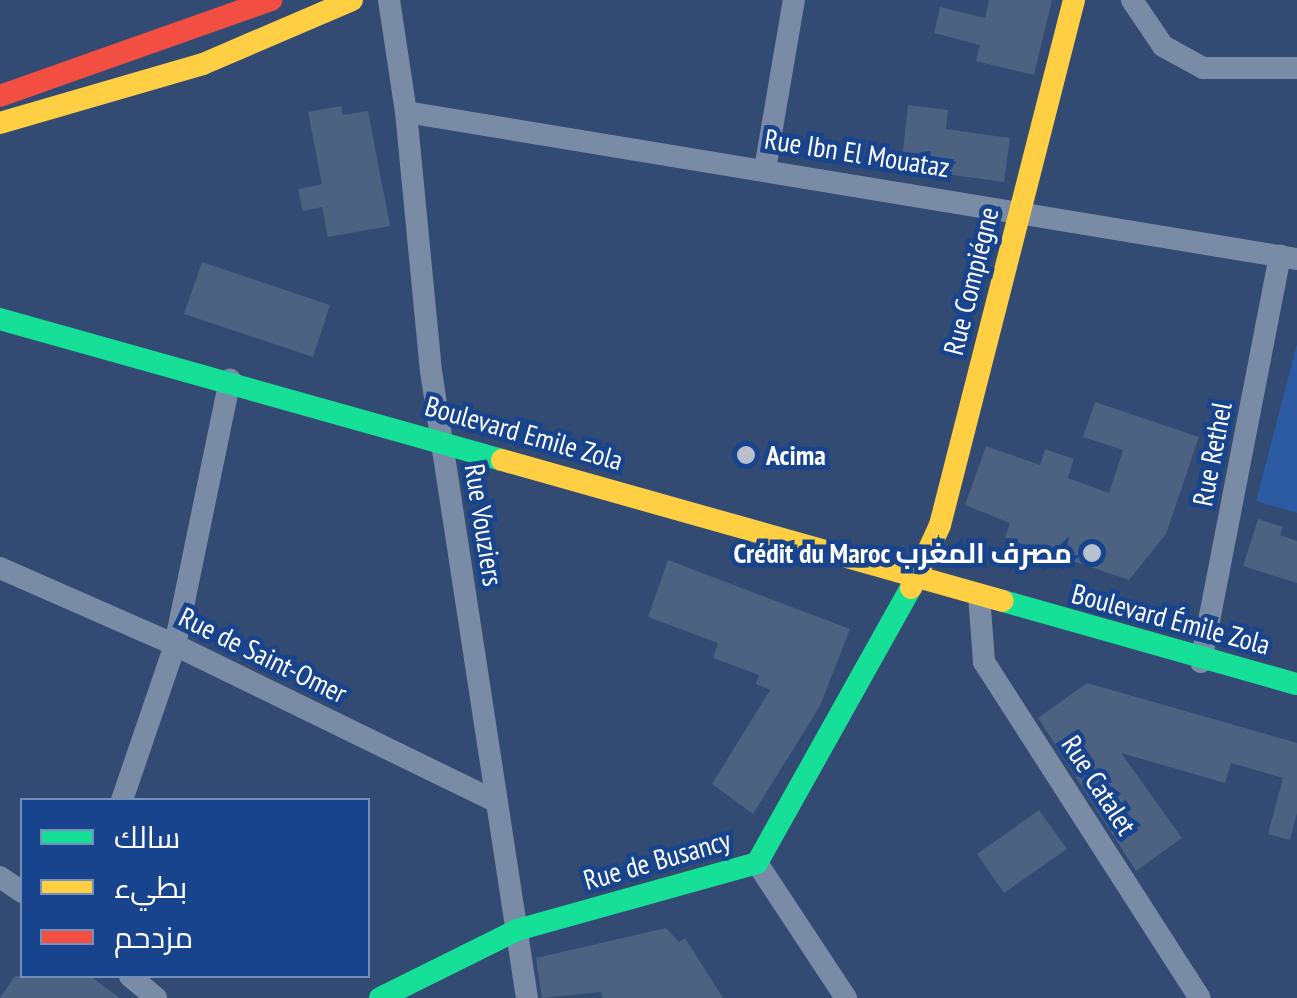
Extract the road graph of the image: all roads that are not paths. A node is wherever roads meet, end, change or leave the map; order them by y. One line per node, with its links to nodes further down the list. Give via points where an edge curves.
1 (271, 0): 8 (street)
2 (352, 0): 10 (street, via 203,64)
3 (388, 0): 9 (street, Rue Vouziers)
4 (794, 0): 11 (street)
5 (1074, 0): 12 (street, Rue Compiégne)
6 (1132, 0): 7 (street, via 1162,46 1203,68)
7 (1297, 68)
8 (0, 96)
9 (406, 112): 11 (street, Rue Ibn El Mouataz); 16 (street, Rue Vouziers)
10 (0, 123)
11 (765, 168): 12 (street, Rue Ibn El Mouataz)
12 (1020, 211): 13 (street, Rue Ibn El Mouataz); 18 (street, Rue Compiégne, via 940,525)
13 (1288, 258): 22 (street, Rue Rethel)
14 (0, 319): 15 (street, Boulevard Emile Zola)
15 (230, 380): 16 (street, Boulevard Emile Zola); 21 (street)
16 (442, 442): 18 (street, Boulevard Emile Zola); 25 (street, Rue Vouziers)
17 (0, 568): 21 (street, Rue de Saint-Omer)
18 (920, 575): 19 (street, Boulevard Emile Zola); 26 (street, Rue de Busancy)
19 (978, 595): 20 (street, Boulevard Emile Zola); 33 (street, Rue Catalet, via 984,662)
20 (1030, 611): 22 (street, Boulevard Émile Zola)
21 (175, 645): 24 (street); 25 (street, Rue de Saint-Omer)
22 (1201, 662): 23 (street, Boulevard Émile Zola)
23 (1297, 684)
24 (123, 798)
25 (497, 802): 27 (street, Rue Vouziers)
26 (757, 862): 27 (street, Rue de Busancy); 32 (street)
27 (517, 930): 30 (street, Rue de Busancy); 31 (street, Rue Vouziers)
28 (132, 978): 29 (street)
29 (156, 998)
30 (380, 998)
31 (527, 998)
32 (846, 998)
33 (1200, 998)

